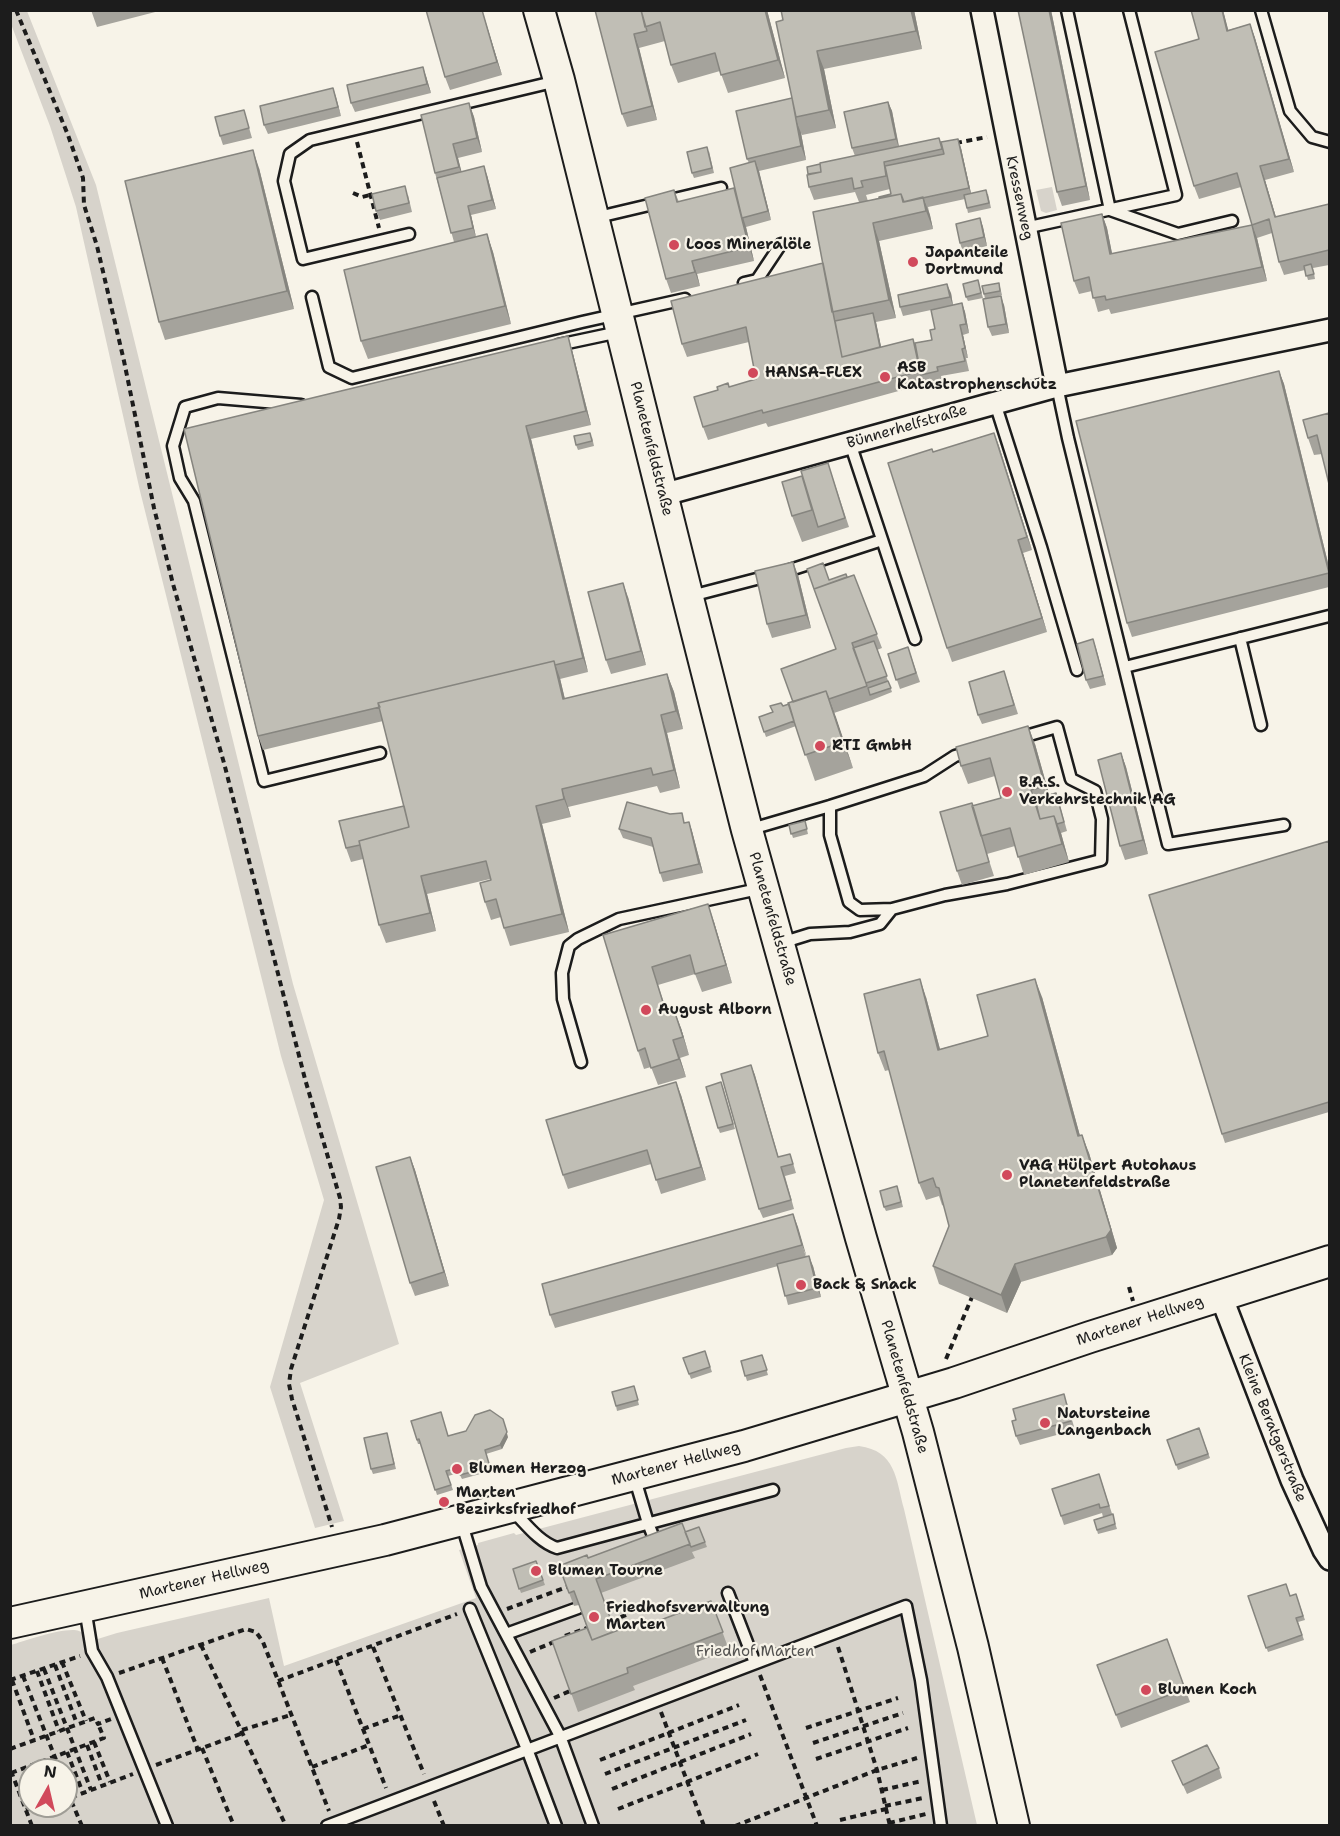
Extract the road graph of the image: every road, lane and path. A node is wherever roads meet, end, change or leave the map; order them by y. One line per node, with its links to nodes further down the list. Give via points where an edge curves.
1 (16, 10): 64 (path, via 83,178 84,205 124,362 172,584 224,764 304,1079 340,1198 337,1226 289,1384)
2 (539, 10): 7 (street, Planetenfeldstraße)
3 (982, 10): 9 (street, Kressenweg)
4 (1067, 10): 15 (lane)
5 (1129, 10): 15 (lane, via 1176,195)
6 (1260, 10): 10 (lane, via 1290,111 1312,137)
7 (559, 80): 8 (lane); 16 (street, Planetenfeldstraße)
8 (354, 130): 14 (path); 20 (lane, via 310,140 290,154 284,181 303,259)
9 (1006, 134): 11 (path); 18 (street, Kressenweg)
10 (1329, 142)
11 (950, 144)
12 (721, 188): 16 (lane)
13 (353, 193): 14 (path)
14 (370, 195): 20 (path)
15 (1110, 210): 17 (lane, via 1178,234); 18 (lane)
16 (594, 218): 25 (street, Planetenfeldstraße)
17 (1232, 221)
18 (1025, 228): 28 (street, Kressenweg)
19 (409, 234): 20 (lane)
20 (382, 240)
21 (781, 244): 22 (lane, via 757,280)
22 (736, 285)
23 (312, 297): 25 (lane, via 329,367 352,378)
24 (694, 297): 25 (lane)
25 (620, 323): 27 (lane); 32 (street, Planetenfeldstraße)
26 (1329, 330): 28 (street, Bünnerhelfstraße)
27 (549, 347)
28 (1058, 386): 29 (street, Bünnerhelfstraße); 38 (lane)
29 (995, 403): 31 (street, Bünnerhelfstraße); 39 (lane)
30 (308, 405): 43 (lane, via 218,398 185,407 173,446 180,478 194,501 264,781)
31 (850, 443): 32 (street, Bünnerhelfstraße); 33 (lane)
32 (662, 495): 34 (street, Planetenfeldstraße)
33 (882, 540): 34 (lane, via 795,569); 37 (lane)
34 (687, 597): 46 (street, Planetenfeldstraße)
35 (1329, 616): 36 (lane)
36 (1240, 638): 38 (lane); 40 (lane)
37 (915, 639)
38 (1125, 667): 45 (lane, via 1168,844)
39 (1077, 670)
40 (1261, 725)
41 (1011, 740): 48 (lane, via 1057,727 1071,779 1095,791 1102,819 1101,860)
42 (977, 749): 44 (lane, via 955,756 924,776)
43 (380, 753)
44 (830, 806): 46 (lane); 48 (lane, via 830,835 849,902 860,910)
45 (1284, 825)
46 (747, 830): 47 (street, Planetenfeldstraße)
47 (763, 888): 49 (street, Planetenfeldstraße); 50 (lane, via 619,920 569,946 562,973 563,999)
48 (892, 909): 49 (lane, via 880,924)
49 (778, 943): 57 (street, Planetenfeldstraße)
50 (581, 1062)
51 (1329, 1261): 53 (street, Martener Hellweg)
52 (1129, 1287): 55 (path)
53 (1221, 1296): 57 (street, Martener Hellweg); 65 (street, Kleine Beratgerstraße, via 1292,1480)
54 (972, 1298): 56 (path)
55 (1133, 1301)
56 (946, 1359)
57 (907, 1397): 58 (street, Martener Hellweg); 166 (street, Planetenfeldstraße, via 973,1647)
58 (633, 1475): 60 (street, Martener Hellweg); 62 (lane)
59 (773, 1490): 62 (lane)
60 (510, 1508): 61 (street, Martener Hellweg); 62 (lane, via 538,1537 557,1548)
61 (461, 1520): 64 (street, Martener Hellweg); 71 (lane, via 481,1587)
62 (648, 1523): 63 (lane)
63 (658, 1547)
64 (338, 1550): 68 (street, Martener Hellweg)
65 (1329, 1559)
66 (567, 1587): 71 (path)
67 (728, 1593): 85 (lane)
68 (85, 1606): 74 (street, Martener Hellweg); 80 (lane)
69 (578, 1608): 77 (lane)
70 (470, 1609): 79 (path); 125 (lane)
71 (495, 1614): 77 (lane)
72 (626, 1615): 73 (path)
73 (611, 1620)
74 (10, 1623)
75 (587, 1628): 82 (path)
76 (833, 1632): 85 (lane); 96 (path); 128 (lane, via 906,1606)
77 (506, 1634): 82 (lane)
78 (201, 1645): 81 (path); 92 (path, via 246,1629 256,1632); 110 (path)
79 (373, 1647): 83 (path); 100 (path)
80 (92, 1652): 84 (path); 90 (lane)
81 (162, 1658): 90 (path); 157 (path)
82 (518, 1658): 115 (lane)
83 (336, 1660): 92 (path); 109 (path)
84 (62, 1662): 86 (path); 102 (path)
85 (755, 1663): 94 (lane); 148 (path)
86 (55, 1665): 87 (path); 103 (path)
87 (44, 1669): 88 (path); 106 (path)
88 (37, 1671): 89 (path); 111 (path)
89 (23, 1676): 91 (path); 114 (path)
90 (107, 1677): 98 (lane)
91 (11, 1680): 116 (path)
92 (278, 1681): 99 (path)
93 (898, 1698): 96 (path)
94 (657, 1700): 112 (path); 115 (lane)
95 (739, 1705): 112 (path)
96 (859, 1711): 105 (path); 107 (path)
97 (903, 1713): 105 (path)
98 (123, 1715): 104 (path); 156 (lane)
99 (291, 1715): 110 (path); 133 (path)
100 (401, 1715): 109 (path); 141 (path)
101 (746, 1720): 122 (path)
102 (86, 1721): 103 (path); 104 (path, via 95,1718)
103 (77, 1724): 106 (path)
104 (98, 1724): 118 (path, via 104,1738)
105 (864, 1726): 117 (path); 119 (path)
106 (68, 1728): 111 (path); 124 (path)
107 (806, 1728)
108 (908, 1728): 117 (path)
109 (363, 1729): 121 (path)
110 (242, 1730): 158 (path)
111 (59, 1731): 114 (path)
112 (669, 1732): 122 (path); 131 (path)
113 (751, 1734): 132 (path)
114 (46, 1736): 116 (path); 129 (path)
115 (560, 1736): 125 (lane); 161 (lane)
116 (34, 1740): 123 (path)
117 (868, 1741): 130 (path); 134 (path)
118 (94, 1742): 120 (path); 138 (path)
119 (813, 1743)
120 (87, 1745): 124 (path); 140 (path)
121 (369, 1745): 133 (path); 149 (path)
122 (674, 1748): 132 (path); 136 (path)
123 (10, 1749)
124 (75, 1749): 126 (path); 144 (path)
125 (527, 1749): 141 (lane); 160 (lane)
126 (68, 1752): 129 (path); 146 (path)
127 (758, 1754): 139 (path)
128 (932, 1754): 134 (path); 137 (lane)
129 (54, 1756): 135 (path)
130 (816, 1758)
131 (600, 1760)
132 (680, 1762): 139 (path); 142 (path)
133 (312, 1767): 154 (path)
134 (877, 1770): 145 (path); 148 (path)
135 (11, 1772): 143 (path)
136 (605, 1774)
137 (935, 1779): 145 (path); 147 (lane)
138 (110, 1782)
139 (687, 1782): 151 (path); 162 (path)
140 (102, 1785)
141 (429, 1787): 149 (lane); 159 (path)
142 (612, 1789)
143 (18, 1790)
144 (91, 1790)
145 (882, 1790): 150 (path)
146 (83, 1793)
147 (937, 1796): 150 (path); 152 (lane)
148 (806, 1798): 163 (path); 164 (path)
149 (391, 1801): 154 (lane)
150 (886, 1808): 153 (path); 155 (path)
151 (618, 1809)
152 (939, 1811): 155 (path); 165 (lane)
153 (840, 1820)
154 (330, 1824)
155 (889, 1825)
156 (167, 1826)
157 (234, 1826)
158 (286, 1826)
159 (444, 1826)
160 (556, 1826)
161 (593, 1826)
162 (704, 1826)
163 (735, 1826)
164 (817, 1826)
165 (941, 1826)
166 (1014, 1826)

